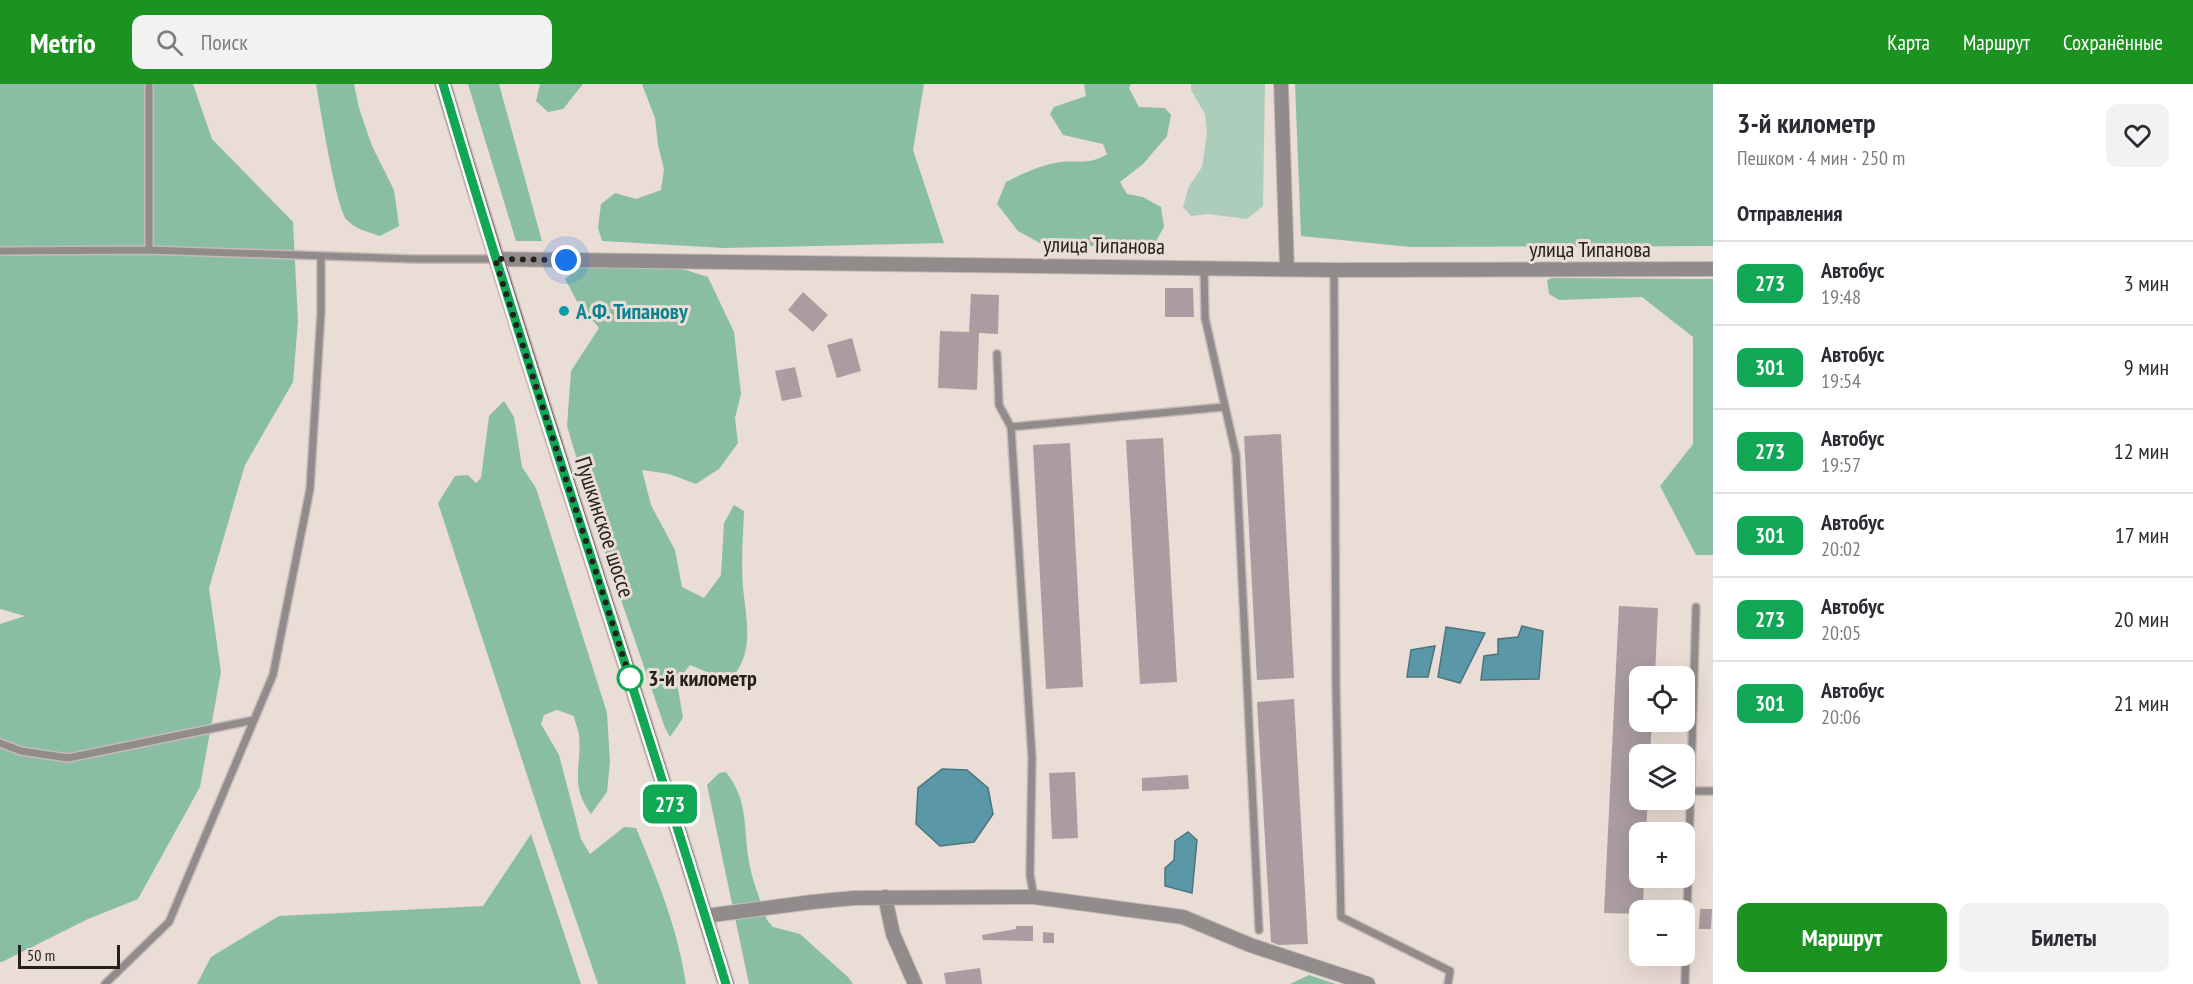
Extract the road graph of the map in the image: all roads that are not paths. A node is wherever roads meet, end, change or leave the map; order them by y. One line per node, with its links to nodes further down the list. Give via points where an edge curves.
1 (149, 84): 4 (lane)
2 (443, 84): 7 (main road, Пушкинское шоссе)
3 (1281, 84): 9 (street)
4 (149, 250): 5 (lane); 6 (lane)
5 (0, 251)
6 (321, 257): 7 (lane); 16 (lane, via 310,489 273,675)
7 (495, 259): 8 (street, улица Типанова); 24 (main road, Пушкинское шоссе)
8 (1204, 267): 9 (street, улица Типанова); 13 (lane, via 1205,318)
9 (1287, 269): 11 (street, улица Типанова)
10 (1713, 269): 11 (street, улица Типанова)
11 (1334, 270): 30 (lane, via 1341,917 1450,971)
12 (997, 354): 14 (lane, via 999,405)
13 (1224, 407): 14 (lane); 25 (lane, via 1236,455)
14 (1011, 428): 23 (lane, via 1032,758 1030,876)
15 (1696, 607): 18 (lane)
16 (254, 720): 17 (lane, via 68,758 21,751); 26 (lane, via 169,922)
17 (0, 743)
18 (1692, 744)
19 (1695, 790): 20 (lane)
20 (1713, 791)
21 (1689, 810): 31 (lane)
22 (885, 897): 23 (street); 24 (street); 28 (street, via 893,934)
23 (1034, 897): 29 (street, via 1183,917 1250,945)
24 (705, 916): 27 (main road, Пушкинское шоссе)
25 (1259, 930)
26 (105, 984)
27 (726, 984)
28 (915, 984)
29 (1368, 984)
30 (1448, 984)
31 (1685, 984)

